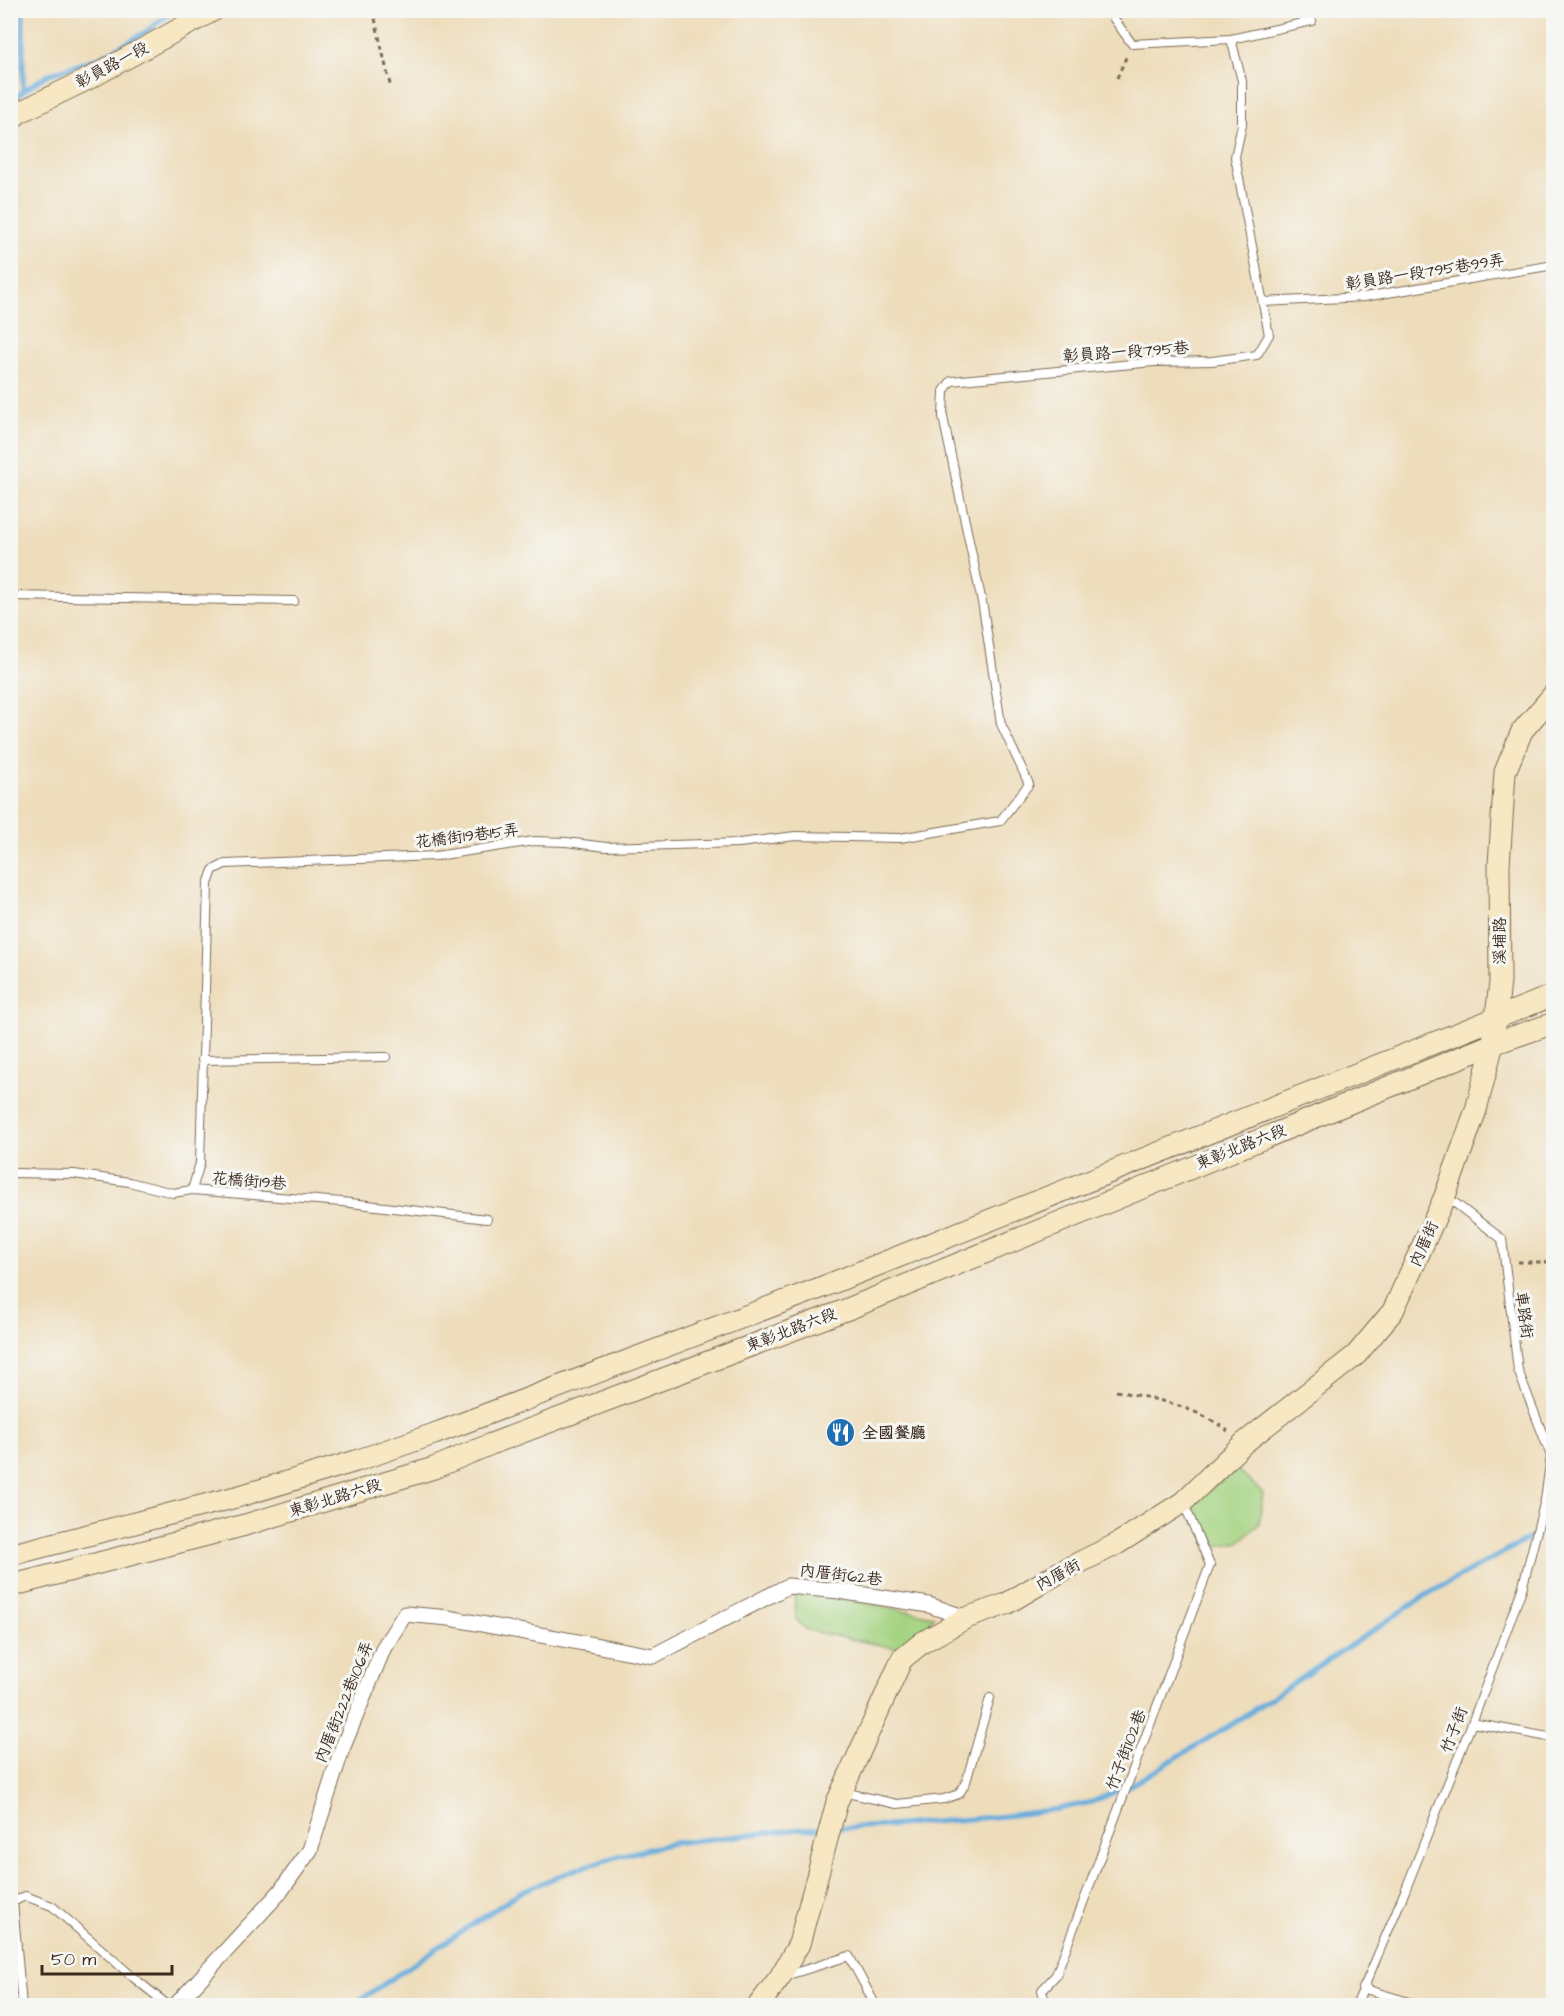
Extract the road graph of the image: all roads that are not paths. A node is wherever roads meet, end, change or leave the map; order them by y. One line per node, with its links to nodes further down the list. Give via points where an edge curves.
1 (11, 10): 4 (lane)
2 (214, 10): 7 (street, 彰員路一段, via 18,113)
3 (1112, 10): 6 (lane, via 1132,44)
4 (10, 18)
5 (1312, 21): 6 (lane)
6 (1231, 39): 9 (lane, 彰員路一段795巷, via 1242,81 1242,125 1235,157)
7 (10, 121)
8 (1554, 265): 9 (lane, 彰員路一段795巷99弄, via 1364,297)
9 (1263, 302): 13 (lane, 彰員路一段795巷, via 1269,335 1257,355 951,381 944,391 943,417 983,607 1001,724)
10 (10, 596): 11 (lane)
11 (294, 601)
12 (1554, 694): 15 (street, 溪埔路, via 1522,731 1505,772 1499,865 1500,982)
13 (1029, 784): 19 (lane, 花橋街19巷15弄, via 1000,821 900,838 795,836 739,843 606,847 534,841 436,856 225,864 213,870 208,884)
14 (1554, 995): 15 (street, 東彰北路六段)
15 (1495, 1018): 17 (street, 溪埔路); 26 (street, 東彰北路六段, via 820,1288 434,1434 240,1496)
16 (1554, 1023): 17 (street, 東彰北路六段)
17 (1493, 1044): 22 (street, 溪埔路, via 1476,1110); 27 (street, 東彰北路六段, via 848,1309 434,1468 245,1526)
18 (386, 1057): 19 (lane)
19 (202, 1059): 21 (lane, 花橋街19巷15弄, via 200,1163)
20 (10, 1173): 21 (lane, 花橋街19巷, via 74,1174 174,1193)
21 (192, 1190): 23 (lane, 花橋街19巷)
22 (1445, 1196): 24 (lane, 車路街, via 1502,1239 1518,1370); 25 (street, 內厝街, via 1393,1311 1356,1355 1244,1443)
23 (487, 1219)
24 (1552, 1457): 31 (lane, 竹子街, via 1522,1589)
25 (1183, 1502): 28 (street, 內厝街, via 1117,1545 1006,1604); 41 (lane, 竹子街102巷, via 1210,1565 1056,1975 1042,1990)
26 (10, 1555)
27 (10, 1586)
28 (966, 1618): 29 (street, 內厝街62巷, via 929,1605 788,1586); 33 (street, 內厝街, via 902,1659)
29 (653, 1656): 38 (street, 內厝街222巷106弄, via 449,1618 405,1614 384,1647 342,1749 310,1850 280,1892)
30 (990, 1698): 33 (lane, via 959,1794 897,1804)
31 (1472, 1723): 32 (lane); 35 (lane, 竹子街)
32 (1554, 1738)
33 (842, 1791): 34 (street, 內厝街, via 799,1944)
34 (780, 1977): 39 (street, 內厝街); 40 (lane, via 849,1956)
35 (1362, 1988): 42 (lane, 竹子街); 43 (lane)
36 (22, 2006): 37 (lane, via 13,1902 25,1896 52,1906)
37 (169, 2006)
38 (175, 2006)
39 (758, 2006)
40 (876, 2006)
41 (1046, 2006)
42 (1356, 2006)
43 (1422, 2006)

